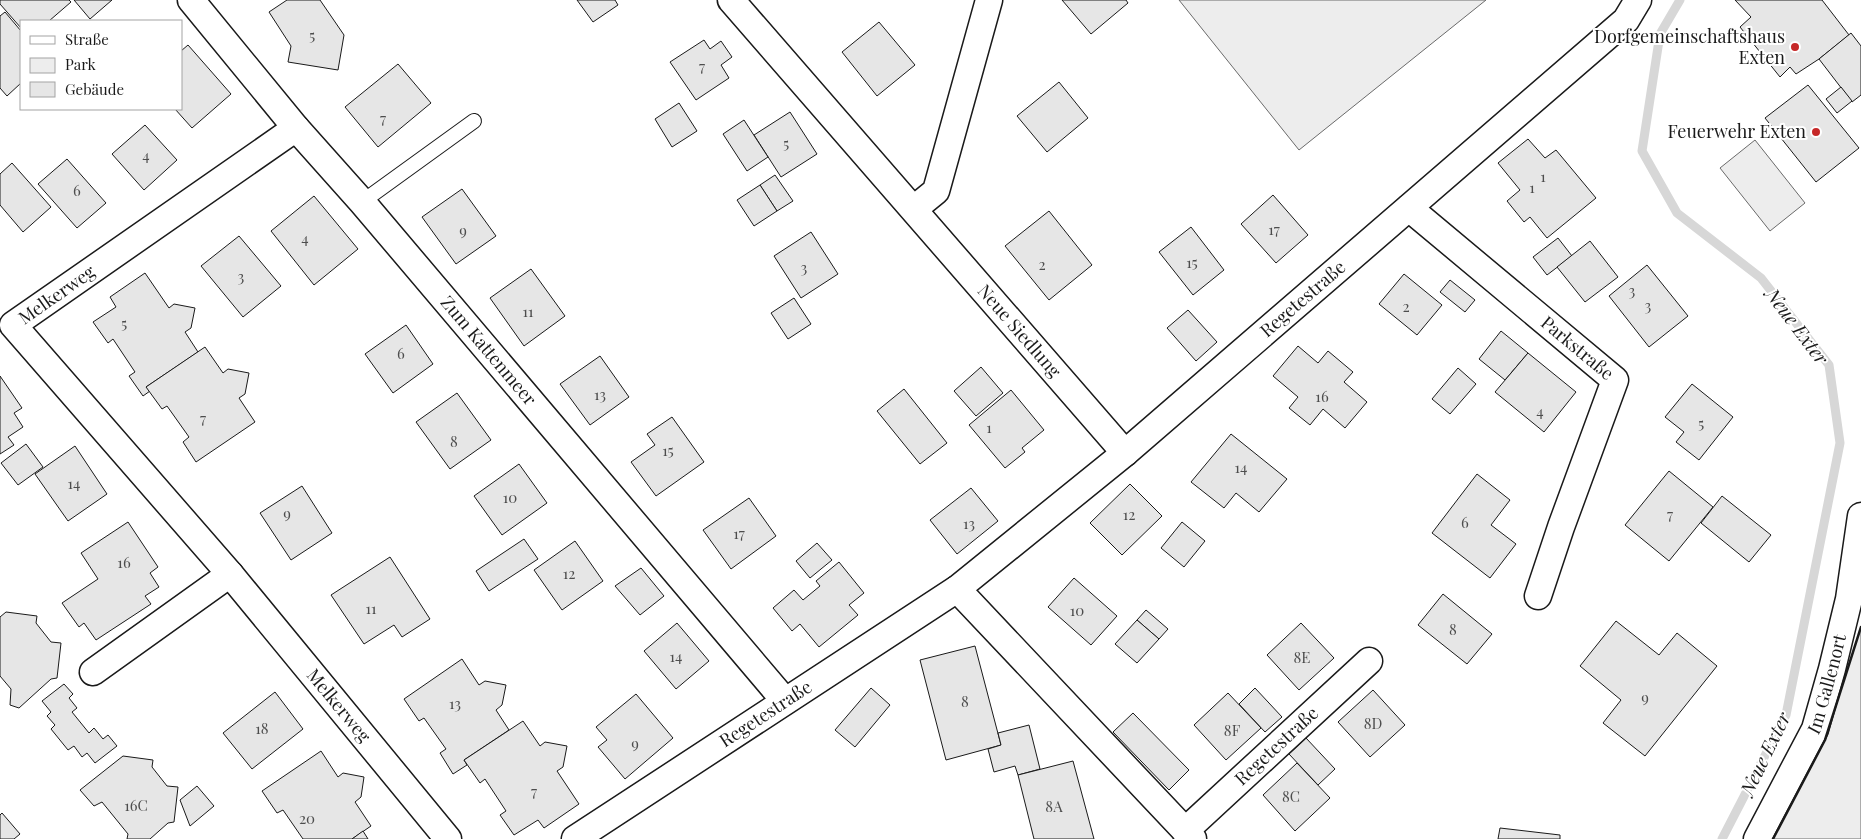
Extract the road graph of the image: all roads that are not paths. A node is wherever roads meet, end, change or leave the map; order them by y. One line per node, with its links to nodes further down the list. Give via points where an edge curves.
1 (191, 0): 6 (street, Zum Kattenmeer)
2 (731, 0): 9 (street, Neue Siedlung)
3 (989, 0): 9 (street, via 936,191)
4 (1638, 0): 8 (street, Regetestraße, via 1626,20)
5 (474, 122): 7 (lane)
6 (296, 128): 7 (street, Zum Kattenmeer); 12 (street, Melkerweg, via 13,325)
7 (362, 202): 17 (street, Zum Kattenmeer)
8 (1409, 208): 10 (street, Regetestraße); 14 (street, Parkstraße, via 1616,380)
9 (914, 209): 10 (street, Neue Siedlung)
10 (1125, 453): 13 (street, Regetestraße)
11 (1861, 516): 21 (street, Im Gallenort, via 1849,599 1815,729)
12 (230, 574): 16 (street); 19 (street, Melkerweg)
13 (957, 590): 17 (street, Regetestraße); 18 (street, Regetestraße)
14 (1538, 596)
15 (1369, 661): 18 (street, Regetestraße)
16 (93, 672)
17 (785, 701): 20 (street, Regetestraße)
18 (1189, 835)
19 (448, 839)
20 (575, 839)
21 (1757, 839)

